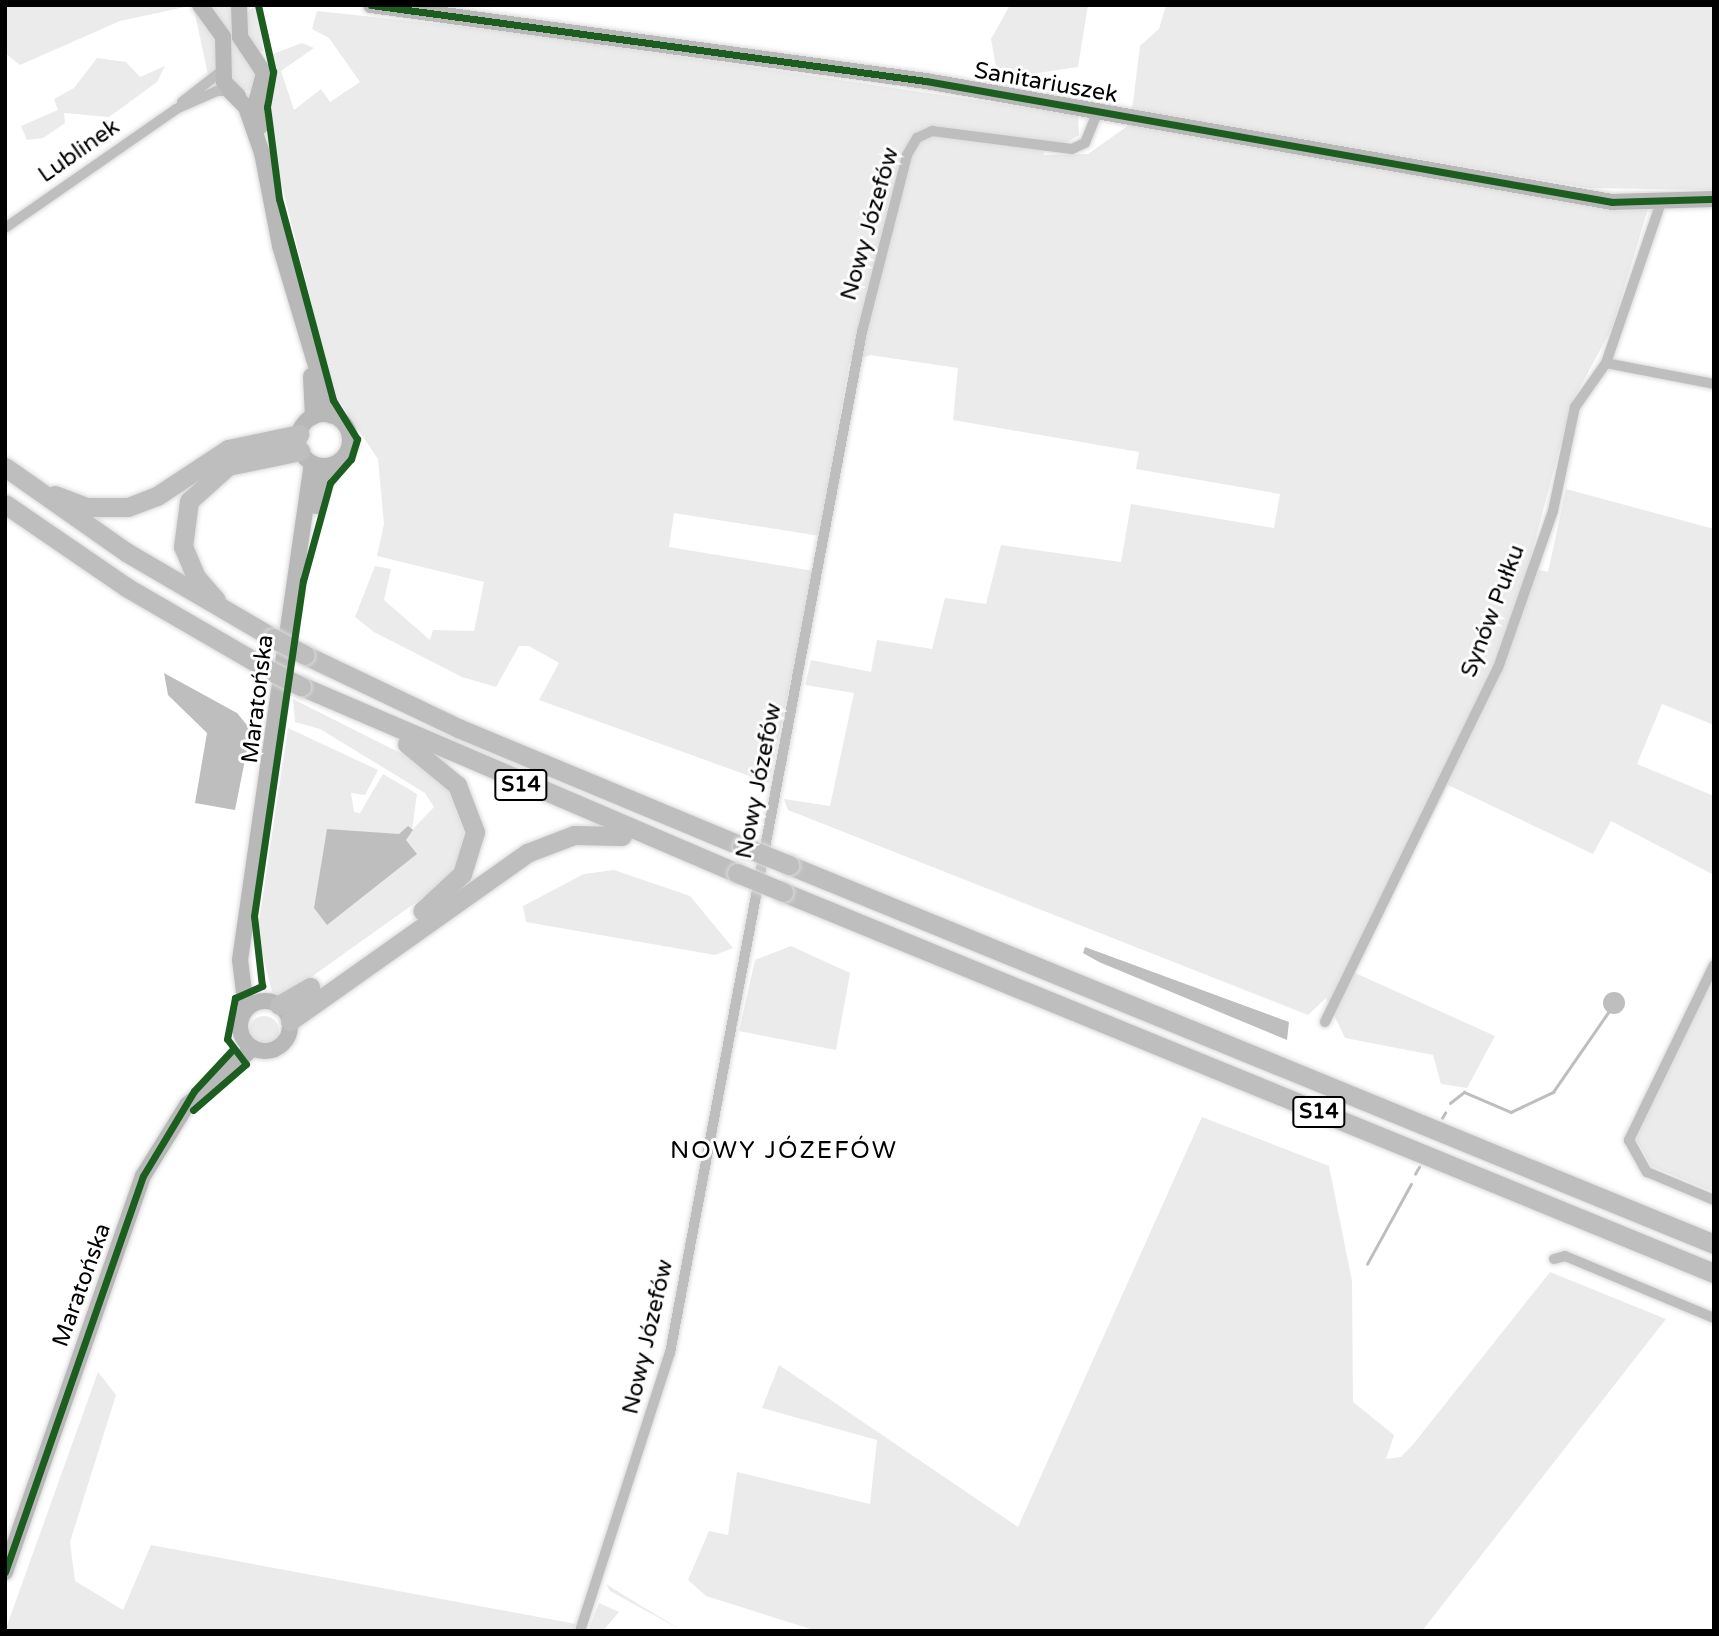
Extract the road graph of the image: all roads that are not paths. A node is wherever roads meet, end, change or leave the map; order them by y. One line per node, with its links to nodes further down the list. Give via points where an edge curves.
1 (200, 5): 6 (street, via 223,37)
2 (239, 5): 5 (street)
3 (248, 5): 5 (street)
4 (371, 5): 10 (street, Sanitariuszek)
5 (237, 22): 7 (street, via 240,37 263,69)
6 (223, 70): 8 (street); 9 (street, Lublinek)
7 (262, 86): 8 (street, via 247,96); 11 (street, via 257,102)
8 (230, 91): 9 (street, Lublinek, via 216,90); 11 (street, via 246,107)
9 (176, 109): 14 (street, Lublinek)
10 (1098, 111): 13 (street, Sanitariuszek, via 1612,202); 42 (street, Nowy Józefów, via 1085,143 1072,149 932,131 917,138 907,155 862,332 670,1353)
11 (262, 153): 15 (street)
12 (1714, 199): 13 (street, Sanitariuszek)
13 (1661, 202): 16 (street, Synów Pułku)
14 (5, 228)
15 (307, 339): 18 (street); 19 (street)
16 (1606, 363): 17 (street); 32 (street, Synów Pułku, via 1575,407 1553,511 1498,668)
17 (1714, 384)
18 (331, 416): 19 (street); 21 (street, via 349,439 342,458)
19 (313, 417): 20 (street)
20 (304, 449): 21 (street); 22 (highway, via 228,449 157,496 128,507 87,507); 24 (street, Maratońska); 25 (highway, via 228,466 190,501 182,530 188,562)
21 (330, 465): 24 (street, Maratońska)
22 (11, 472): 25 (highway, S14)
23 (5, 504): 26 (highway, S14, bridge, via 126,587 269,670)
24 (306, 529): 28 (street, Maratońska)
25 (232, 615): 37 (highway, S14, bridge, via 458,728)
26 (375, 721): 27 (highway, S14); 31 (highway, via 457,785 473,814 469,859 428,906)
27 (668, 846): 31 (highway, via 594,831 553,840); 39 (highway, S14, bridge)
28 (243, 942): 30 (street, Maratońska); 31 (street, Maratońska, via 254,989)
29 (1713, 968): 36 (street, via 1637,1113 1629,1140 1647,1172)
30 (246, 1008): 31 (street); 33 (street, Maratońska)
31 (277, 1009): 34 (street, via 283,1044)
32 (1325, 1022)
33 (242, 1036): 34 (street); 35 (street, Maratońska)
34 (253, 1048): 35 (street, Maratońska)
35 (187, 1105): 41 (street, Maratońska, via 134,1199)
36 (1714, 1200)
37 (1714, 1244)
38 (1554, 1259): 40 (street, via 1565,1256)
39 (1714, 1273)
40 (1714, 1318)
41 (5, 1572)
42 (580, 1631)

